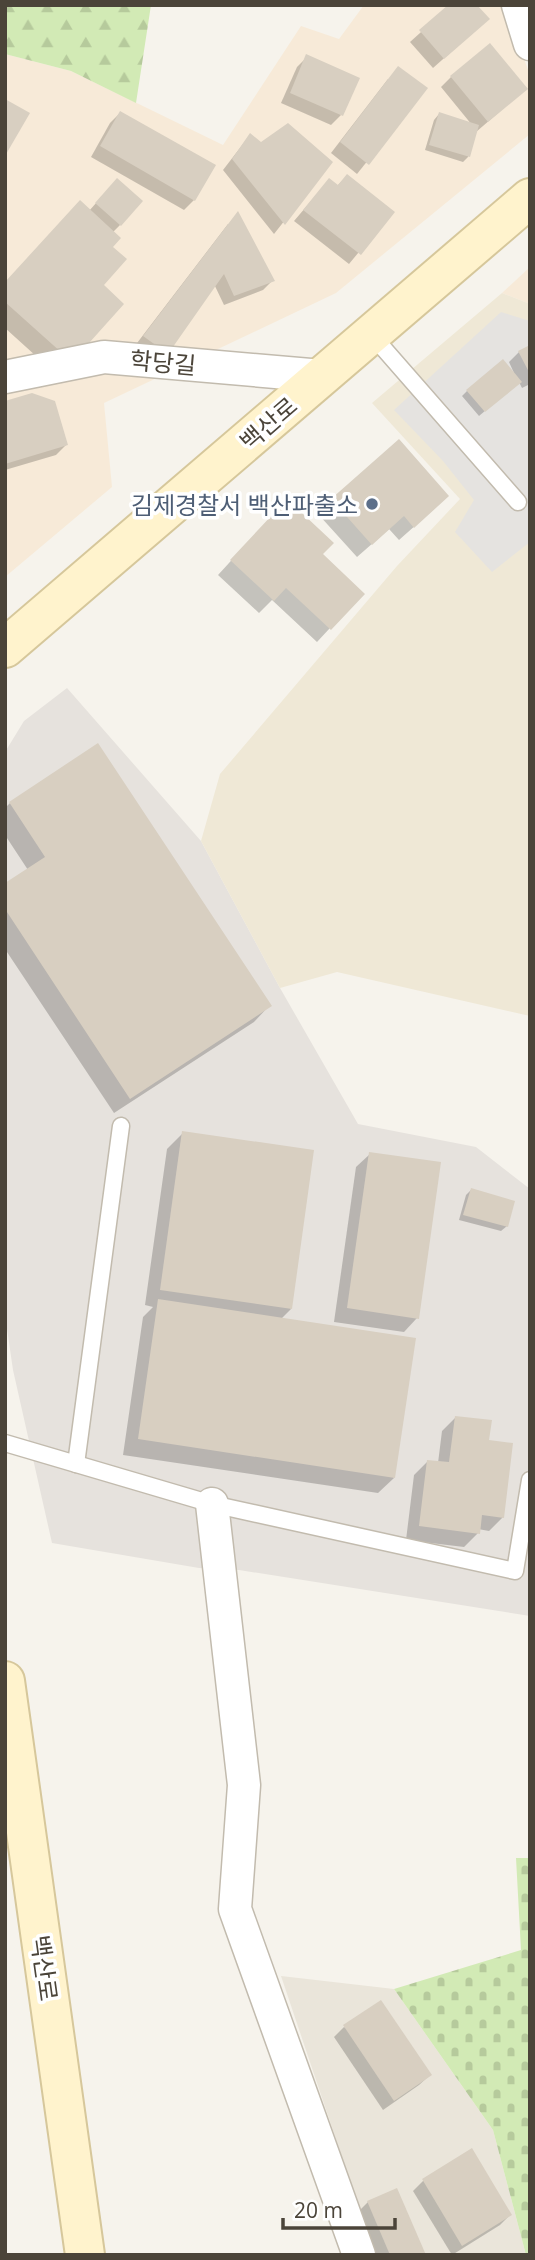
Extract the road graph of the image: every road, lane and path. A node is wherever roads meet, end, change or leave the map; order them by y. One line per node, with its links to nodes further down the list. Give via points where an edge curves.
1 (518, 5): 2 (street)
2 (530, 44)
3 (530, 198): 4 (main road, 백산로)
4 (371, 334): 5 (main road, 백산로); 7 (lane)
5 (322, 376): 6 (street, 학당길, via 104,357); 8 (main road, 백산로)
6 (5, 377)
7 (518, 502)
8 (5, 648)
9 (121, 1126): 11 (lane)
10 (5, 1443): 11 (lane)
11 (76, 1464): 13 (lane)
12 (530, 1480): 13 (lane, via 515,1571)
13 (212, 1504): 16 (street, via 244,1785 235,1909)
14 (5, 1681): 15 (main road, 백산로)
15 (85, 2255)
16 (359, 2255)

